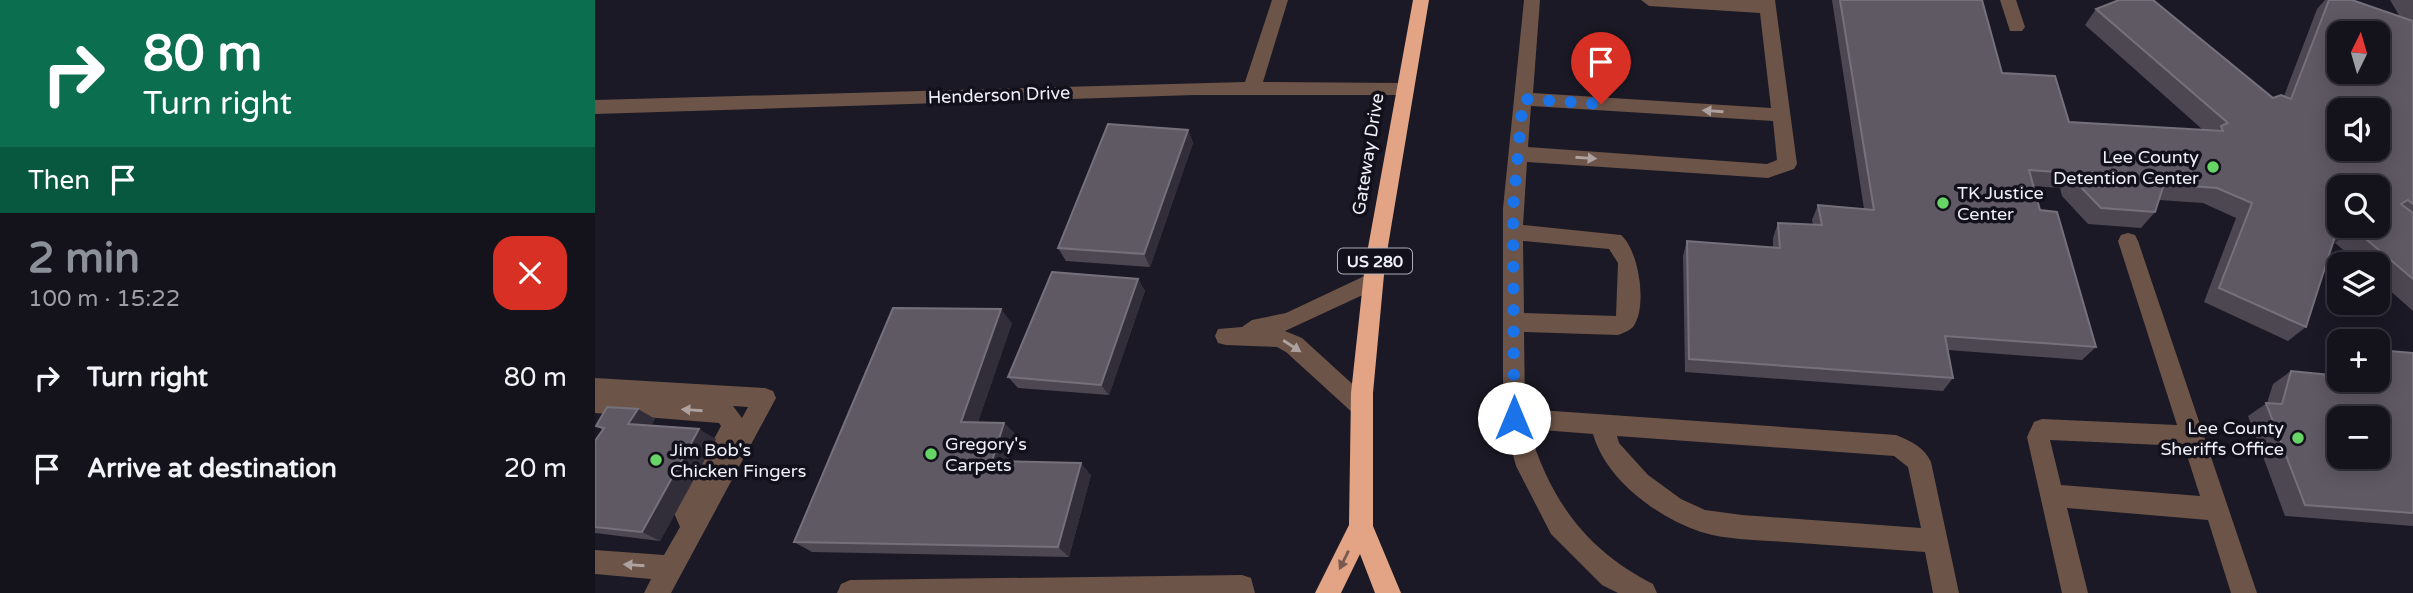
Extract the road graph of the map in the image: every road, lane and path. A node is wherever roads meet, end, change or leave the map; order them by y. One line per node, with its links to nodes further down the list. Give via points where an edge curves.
1 (1280, 0): 8 (street)
2 (1421, 0): 9 (highway, Gateway Drive / US 280)
3 (1532, 0): 10 (street)
4 (1649, 0): 6 (street)
5 (2008, 0): 7 (street)
6 (1768, 4): 12 (street)
7 (2016, 27)
8 (1252, 88): 9 (street, Henderson Drive); 11 (street, Henderson Drive)
9 (1404, 90): 16 (highway, Gateway Drive / US 280)
10 (1523, 99): 12 (street, one-way to 10); 13 (street)
11 (595, 107)
12 (1781, 115): 13 (street, one-way to 12, via 1768,171 1787,164)
13 (1518, 153): 14 (street)
14 (1513, 232): 17 (street); 17 (street, via 1614,241 1628,255 1625,321 1618,326)
15 (2128, 241): 22 (street)
16 (1373, 281): 19 (highway, Gateway Drive / US 280); 19 (street, one-way to 19, via 1289,321 1226,336 1279,338 1294,345)
17 (1514, 321): 20 (street)
18 (596, 393): 26 (street, one-way to 18, via 686,513 734,425 725,413); 26 (street, via 765,398)
19 (1362, 407): 25 (highway, Gateway Drive / US 280)
20 (1514, 418): 21 (street); 35 (street, via 1528,466 1560,526 1611,576)
21 (1602, 425): 27 (street, via 1609,449 1640,483 1673,507 1703,520); 27 (street, via 1896,446 1919,462)
22 (2192, 436): 23 (street, via 2042,429 2038,437); 24 (street)
23 (2052, 495): 24 (street); 37 (street)
24 (2217, 509): 38 (street)
25 (1361, 526): 33 (highway, Gateway Drive / US 280, one-way to 33); 34 (highway, Gateway Drive / US 280)
26 (694, 528): 29 (street)
27 (1935, 541): 36 (street)
28 (595, 562): 29 (street, one-way to 28)
29 (673, 568): 30 (street)
30 (657, 593)
31 (850, 593): 32 (street, via 1242,587)
32 (1242, 593)
33 (1328, 593)
34 (1388, 593)
35 (1644, 593)
36 (1946, 593)
37 (2075, 593)
38 (2244, 593)

